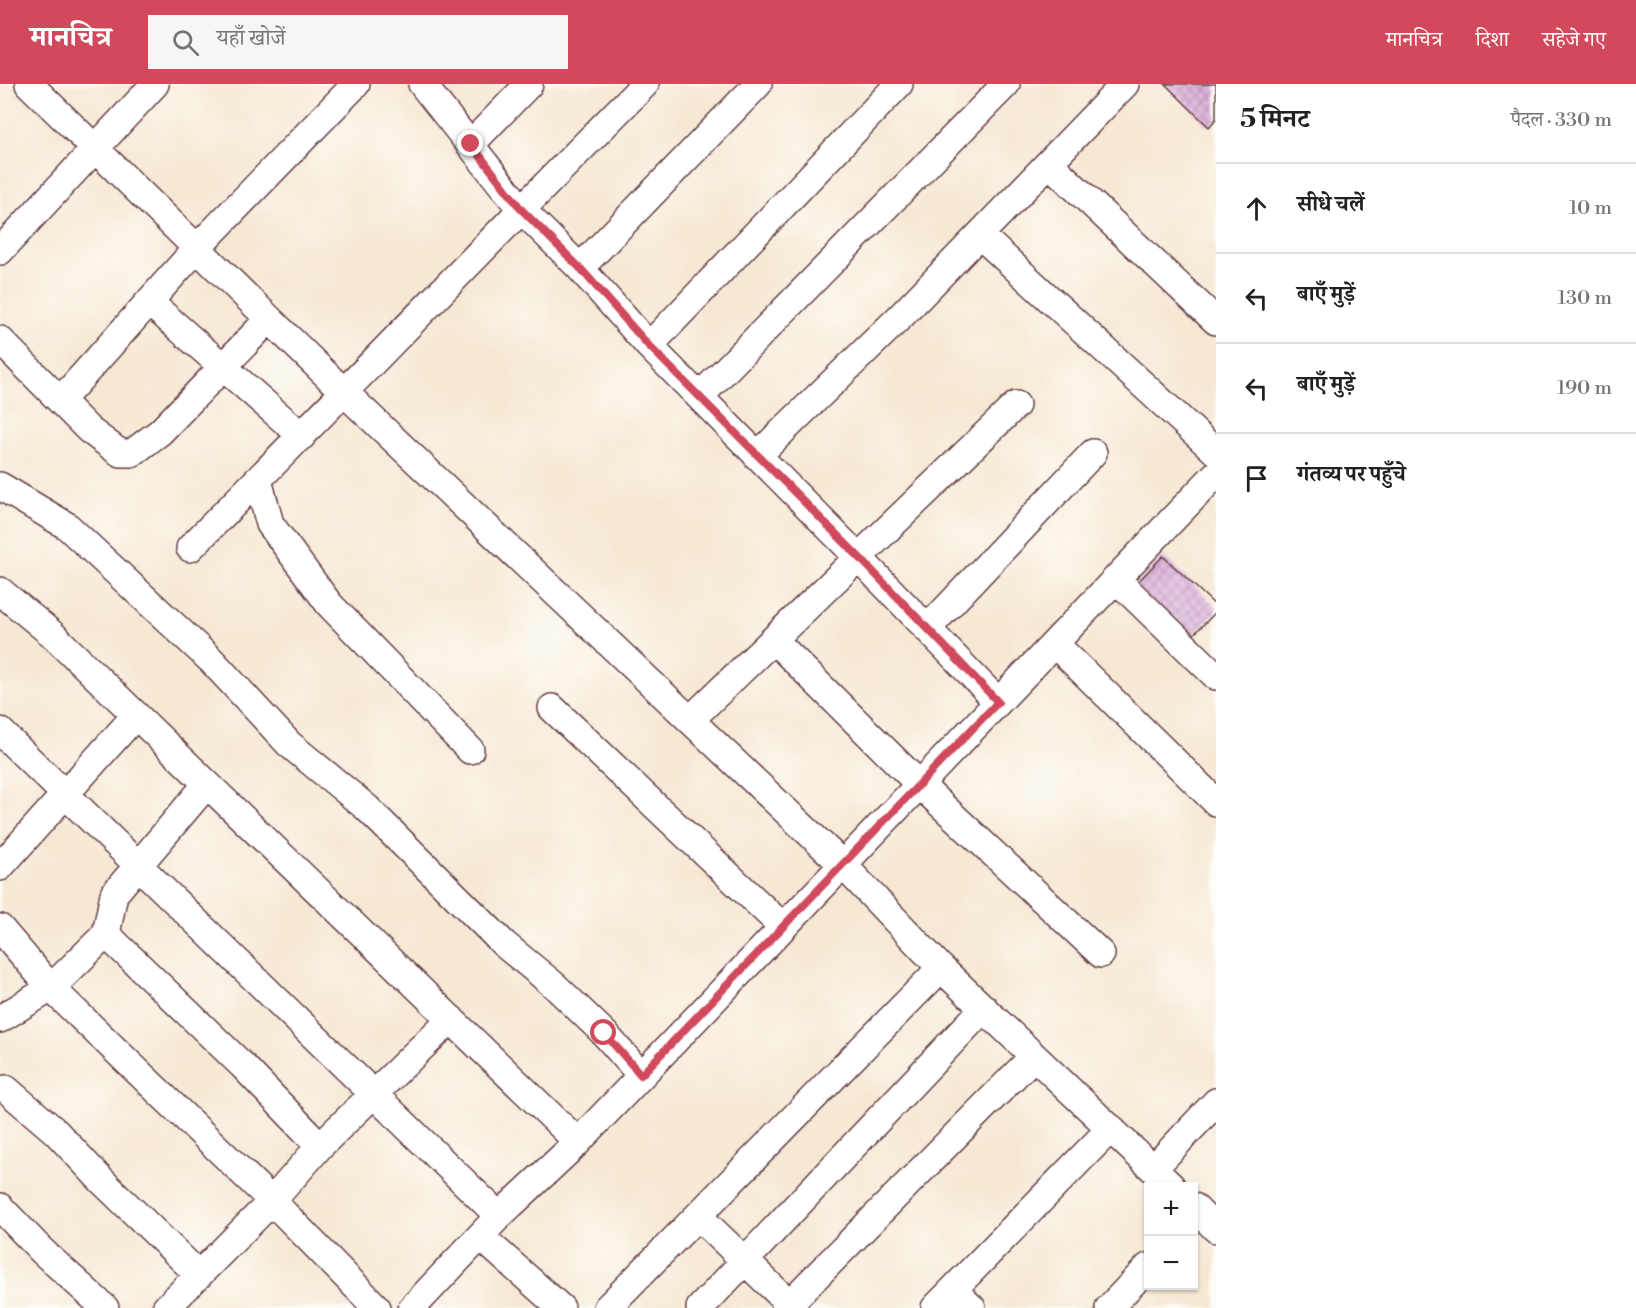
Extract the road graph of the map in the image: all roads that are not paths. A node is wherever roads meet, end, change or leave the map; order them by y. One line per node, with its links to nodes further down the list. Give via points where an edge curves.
1 (29, 84): 12 (street)
2 (155, 84): 12 (street)
3 (356, 84): 16 (street)
4 (529, 84): 11 (street)
5 (645, 84): 14 (street)
6 (758, 84): 18 (street)
7 (899, 84): 23 (street)
8 (1005, 84): 27 (street)
9 (1125, 84): 13 (street)
10 (430, 87): 11 (street)
11 (471, 144): 14 (street)
12 (95, 148): 16 (street); 17 (street)
13 (1049, 163): 15 (street); 21 (street)
14 (521, 209): 18 (street); 26 (street)
15 (980, 235): 30 (street); 32 (street)
16 (197, 248): 19 (street); 20 (street)
17 (0, 251)
18 (580, 268): 23 (street)
19 (149, 302): 24 (street); 25 (street)
20 (269, 319): 24 (street); 26 (street)
21 (1216, 321)
22 (0, 340): 24 (street, via 89,430 120,453 132,453 160,432)
23 (649, 346): 27 (street)
24 (224, 367): 29 (street)
25 (70, 390)
26 (345, 393): 29 (street); 47 (street)
27 (700, 396): 32 (street)
28 (1016, 405): 37 (street)
29 (302, 436): 34 (street)
30 (1216, 452)
31 (1093, 453): 40 (street)
32 (757, 456): 37 (street)
33 (1216, 474): 38 (street)
34 (258, 480): 36 (street); 49 (street, via 270,524 329,604)
35 (0, 486): 67 (street, via 67,526 212,661 289,744 367,808 496,937 555,986)
36 (190, 548)
37 (860, 558): 40 (street); 41 (street)
38 (1116, 579): 42 (street); 43 (street)
39 (0, 591): 46 (street, via 52,634)
40 (927, 629): 44 (street)
41 (774, 640): 47 (street); 51 (street)
42 (1055, 644): 44 (street); 53 (street)
43 (1216, 676)
44 (998, 702): 51 (street)
45 (552, 708): 57 (street)
46 (136, 715): 50 (street); 52 (street)
47 (690, 720): 55 (street)
48 (0, 731): 52 (street)
49 (470, 750)
50 (207, 784): 54 (street); 65 (street)
51 (919, 784): 55 (street); 60 (street)
52 (64, 794): 54 (street); 56 (street)
53 (1216, 802)
54 (138, 865): 59 (street, via 114,894); 69 (street)
55 (843, 865): 57 (street); 61 (street)
56 (0, 867)
57 (783, 927): 67 (street)
58 (0, 928): 62 (street)
59 (106, 934): 62 (street); 73 (street)
60 (1101, 954)
61 (941, 968): 63 (street); 78 (street)
62 (51, 988): 64 (street); 75 (street)
63 (984, 1008): 66 (street); 80 (street)
64 (0, 1018)
65 (451, 1019): 69 (street); 72 (street)
66 (1034, 1056): 71 (street); 84 (street)
67 (641, 1075): 72 (street)
68 (6, 1089): 82 (street, via 56,1132)
69 (375, 1095): 73 (street); 77 (street)
70 (1216, 1102): 74 (street)
71 (1111, 1128): 74 (street); 83 (street)
72 (578, 1142): 77 (street)
73 (320, 1146): 75 (street)
74 (1162, 1178)
75 (272, 1201): 82 (street); 87 (street)
76 (0, 1207): 85 (street)
77 (499, 1216): 79 (street)
78 (698, 1216): 80 (street); 90 (street)
79 (480, 1236): 88 (street); 89 (street)
80 (745, 1260): 84 (street); 91 (street)
81 (1144, 1272): 92 (street)
82 (199, 1275): 86 (street)
83 (953, 1302)
84 (790, 1306)
85 (105, 1308)
86 (166, 1308)
87 (377, 1308)
88 (412, 1308)
89 (561, 1308)
90 (607, 1308)
91 (700, 1308)
92 (1109, 1308)

